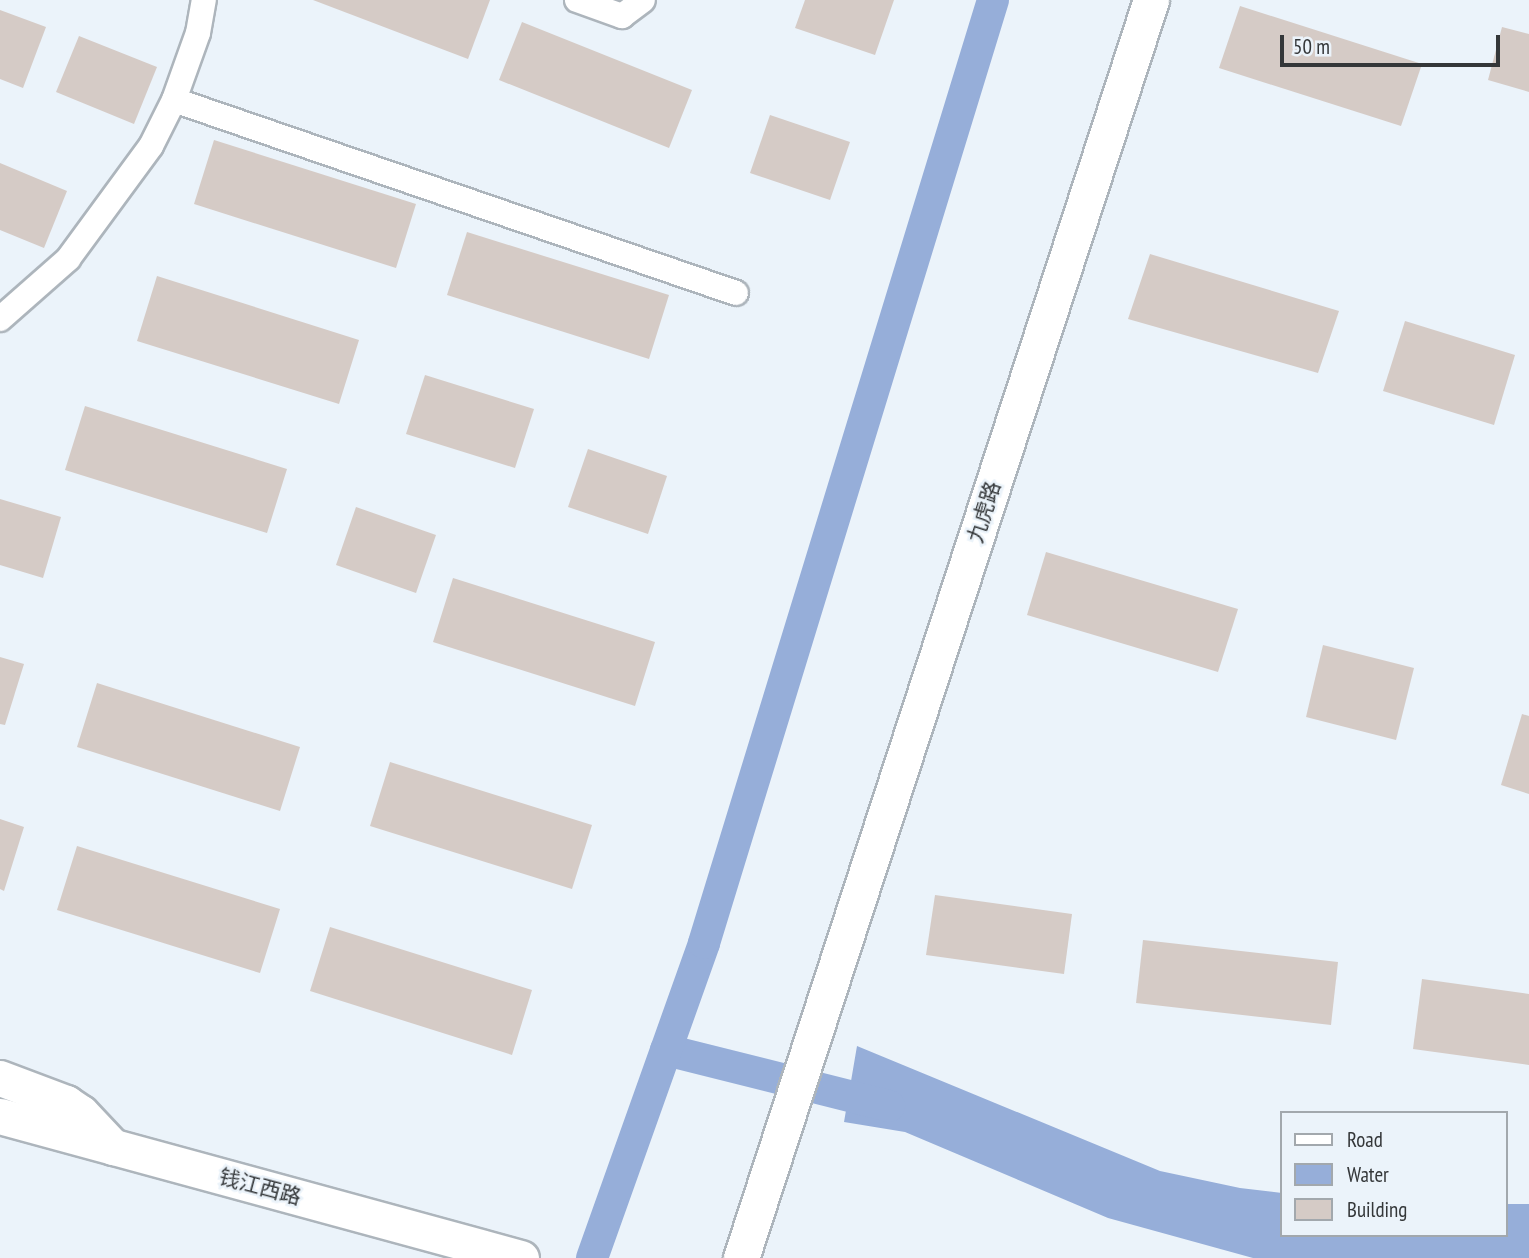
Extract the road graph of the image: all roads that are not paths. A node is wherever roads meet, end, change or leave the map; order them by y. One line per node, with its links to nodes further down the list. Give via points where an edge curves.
1 (204, 0): 5 (street, via 198,33)
2 (577, 0): 3 (street, via 622,16)
3 (643, 0)
4 (1151, 0): 11 (street, 九虎路, via 778,1144)
5 (174, 100): 6 (street); 7 (street, via 151,146 75,250)
6 (736, 293)
7 (0, 319)
8 (0, 1078): 10 (street, via 66,1103)
9 (0, 1116): 10 (street, 钱江西路)
10 (113, 1147): 12 (street, 钱江西路)
11 (749, 1254)
12 (521, 1258)

